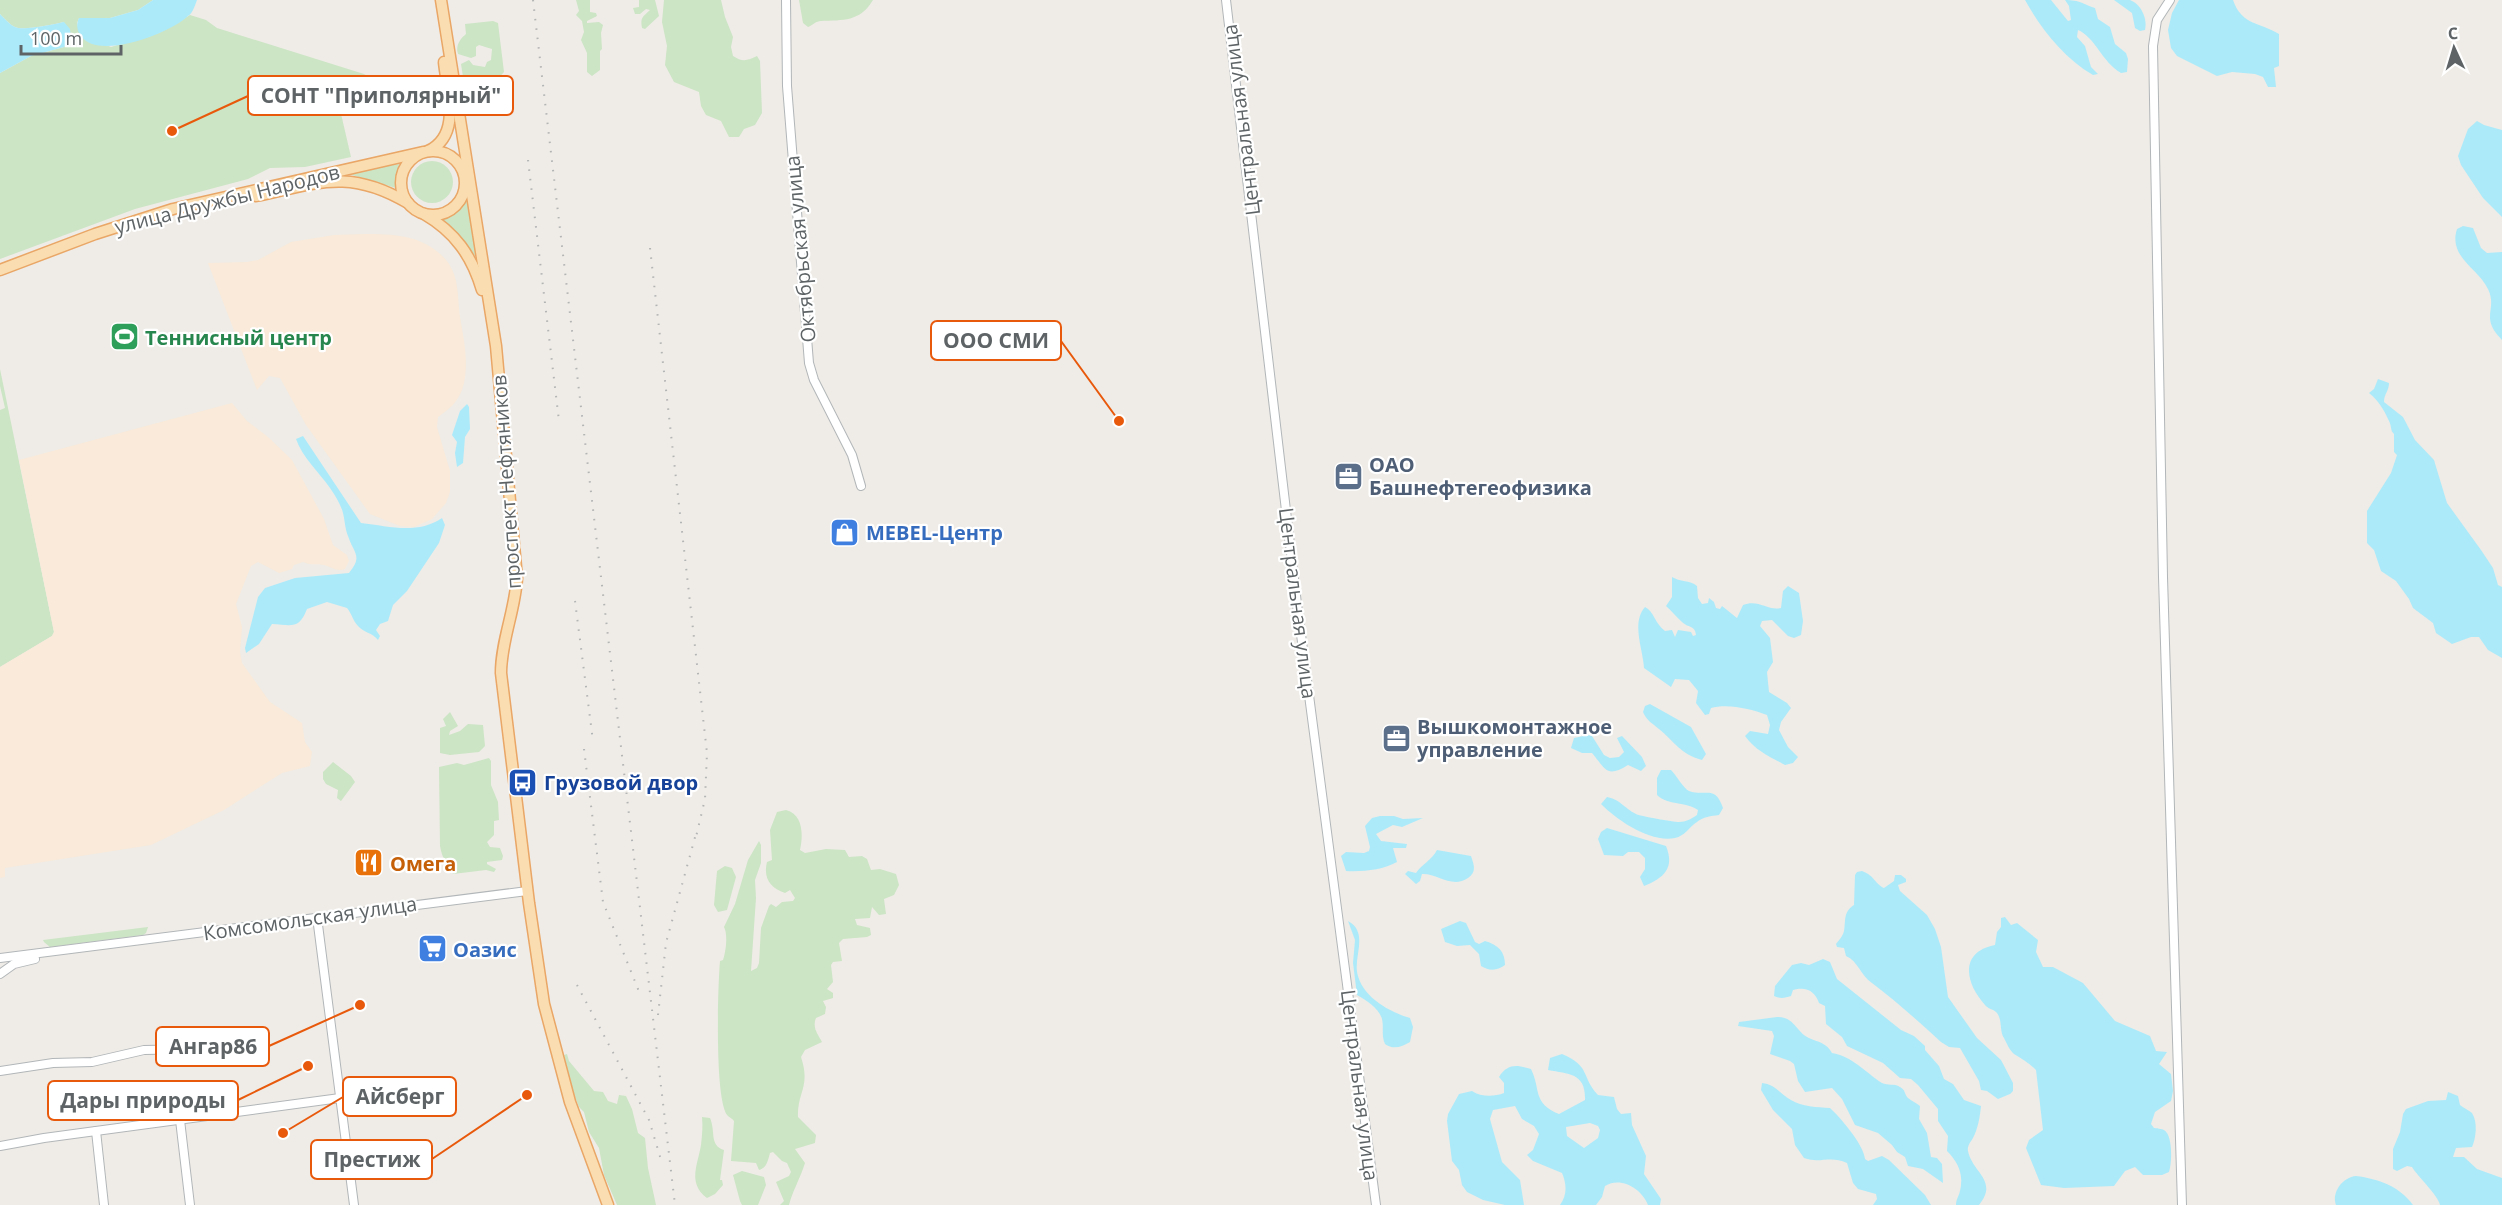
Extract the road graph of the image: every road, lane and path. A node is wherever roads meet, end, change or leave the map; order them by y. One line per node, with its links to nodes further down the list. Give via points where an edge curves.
1 (441, 0): 5 (main road, проспект Нефтяников)
2 (786, 0): 15 (street, Октябрьская улица, via 787,86 809,363 852,455)
3 (1226, 0): 31 (street, Центральная улица, via 1297,604)
4 (2170, 0): 32 (street, via 2157,20 2153,46 2163,577)
5 (443, 14): 6 (main road, проспект Нефтяников); 7 (main road, via 442,47 450,125 444,139)
6 (463, 149): 8 (main road); 10 (main road, проспект Нефтяников)
7 (425, 151): 8 (main road, via 451,156); 9 (main road, via 412,158 402,171 401,188); 12 (main road, улица Дружбы Народов, via 174,209)
8 (464, 177): 10 (main road); 11 (main road, via 463,193 454,207 438,214)
9 (408, 203): 11 (main road); 13 (main road, улица Дружбы Народов, via 361,182 315,183 164,219)
10 (473, 203): 14 (main road, проспект Нефтяников)
11 (422, 213): 14 (main road, via 451,233 470,258)
12 (0, 270)
13 (0, 278)
14 (496, 346): 16 (main road, проспект Нефтяников, via 517,578 501,674)
15 (861, 486)
16 (527, 891): 17 (street, Комсомольская улица); 30 (main road, проспект Нефтяников, via 552,1041)
17 (317, 917): 18 (street, Комсомольская улица); 23 (street)
18 (93, 946): 19 (street, Комсомольская улица); 20 (street, Комсомольская улица, via 20,962)
19 (0, 958)
20 (0, 974)
21 (255, 1041): 22 (street, via 196,1049 144,1050 92,1062)
22 (0, 1071)
23 (340, 1098): 24 (street); 29 (street)
24 (180, 1120): 25 (street); 28 (street)
25 (96, 1131): 26 (street); 27 (street)
26 (0, 1146)
27 (104, 1205)
28 (190, 1205)
29 (354, 1205)
30 (608, 1205)
31 (1376, 1205)
32 (2182, 1205)

